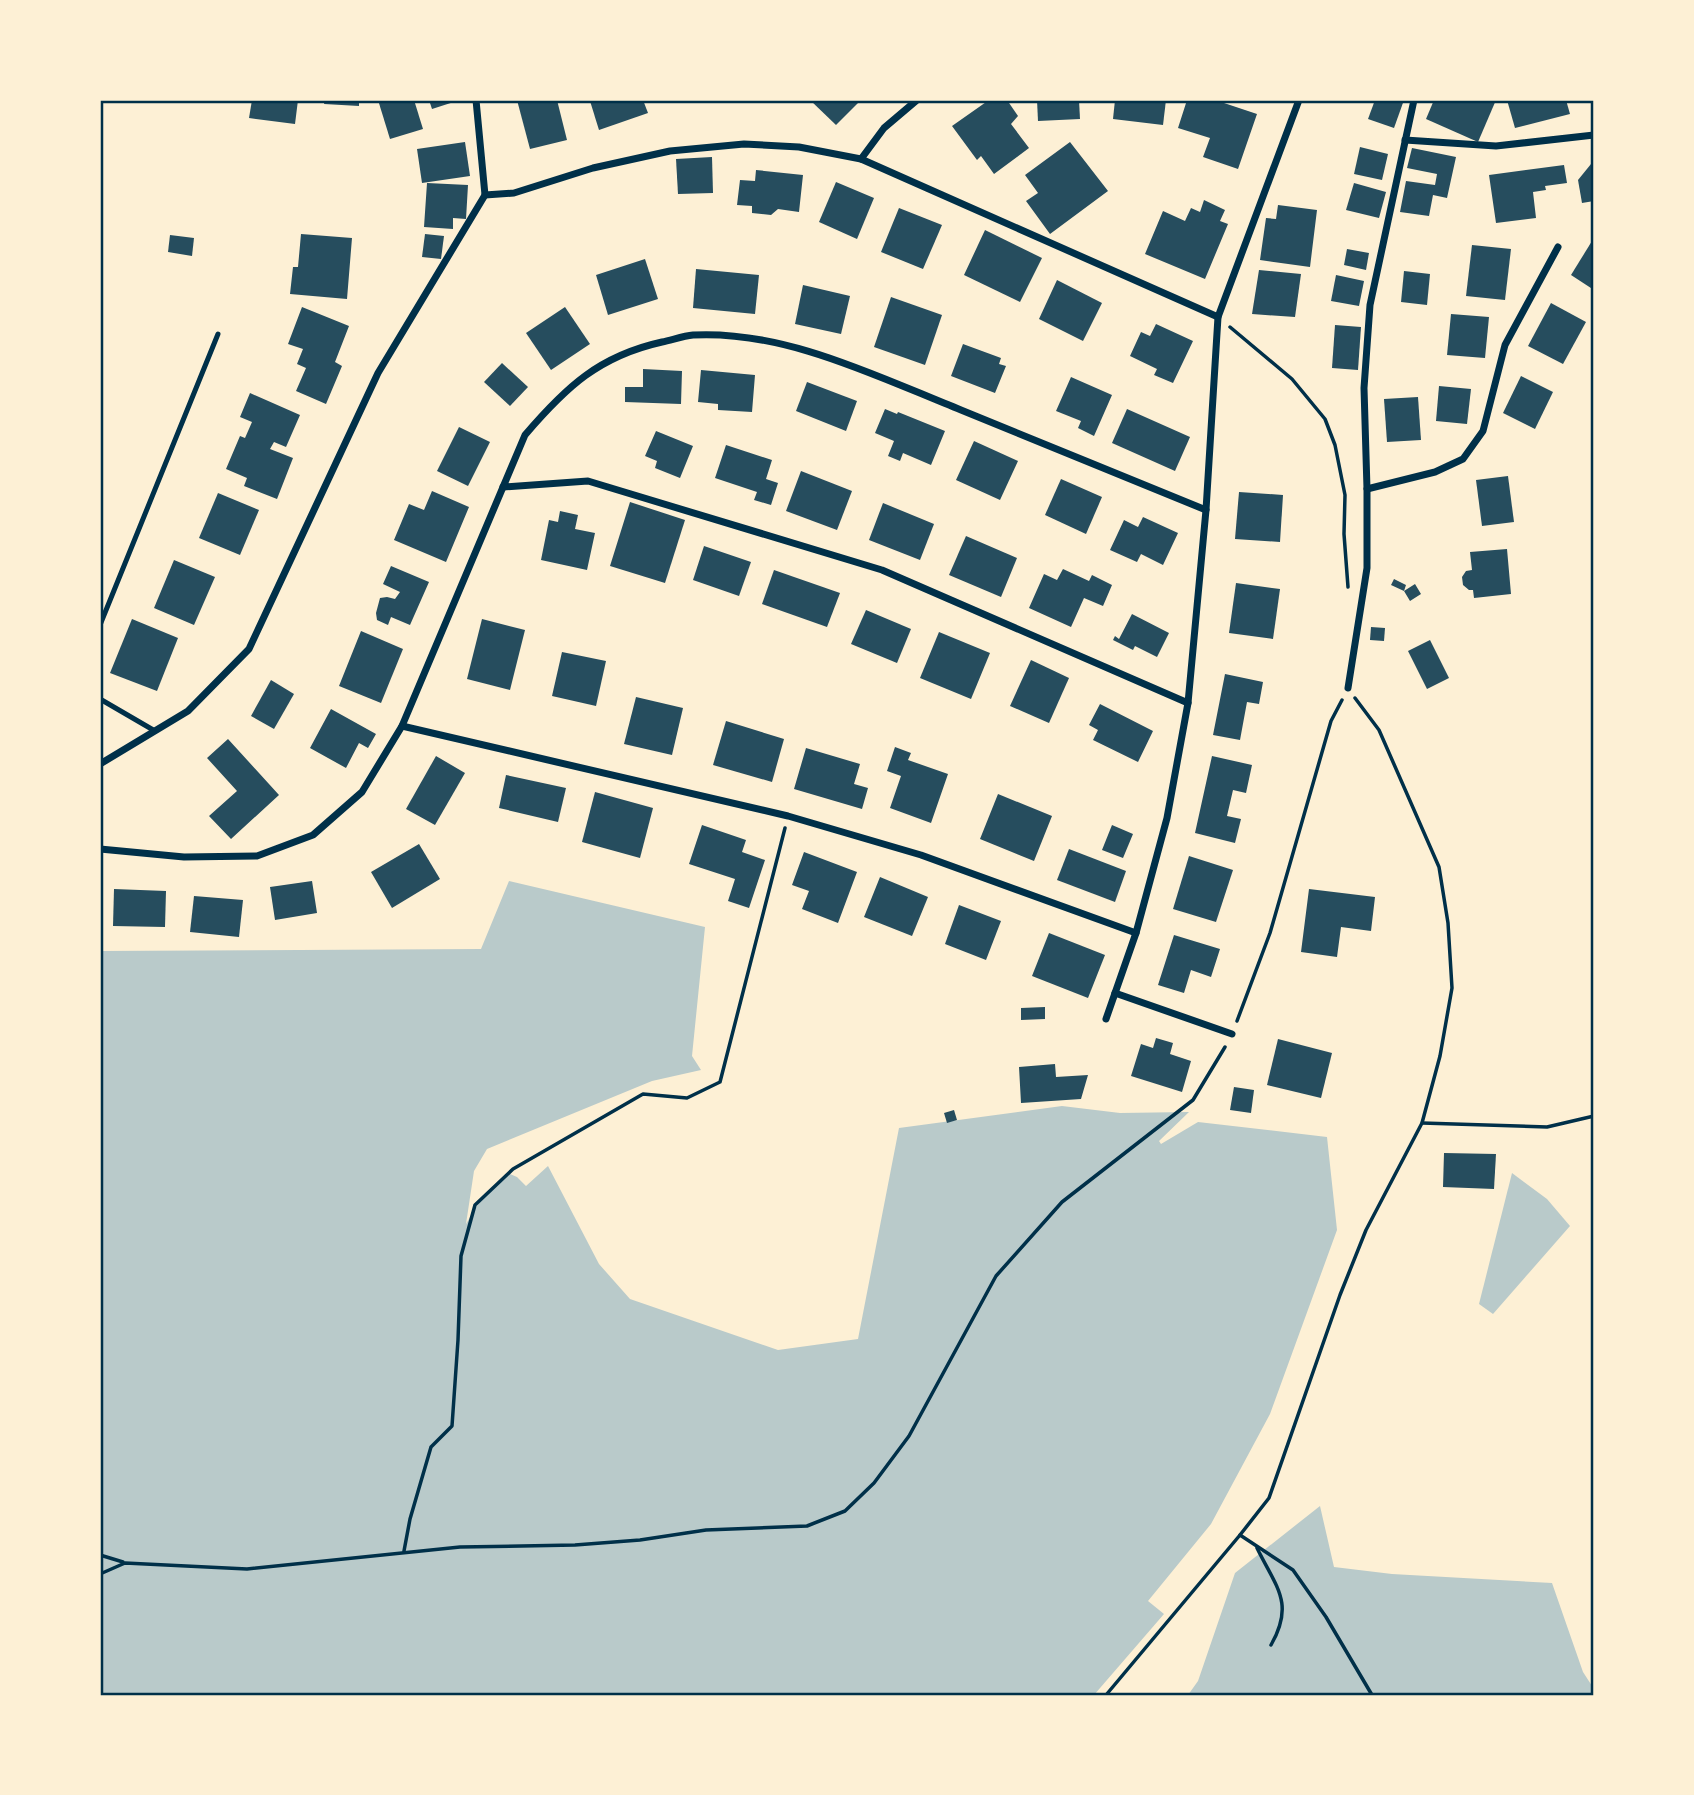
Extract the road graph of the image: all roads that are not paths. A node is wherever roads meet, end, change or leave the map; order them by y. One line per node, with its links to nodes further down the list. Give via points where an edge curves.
1 (476, 100): 8 (street)
2 (917, 100): 7 (street, via 884,128)
3 (1298, 100): 10 (street)
4 (1414, 100): 6 (street)
5 (1594, 135): 6 (street, via 1496,146)
6 (1405, 140): 13 (street, via 1370,305 1364,388)
7 (861, 159): 8 (street, via 799,147 744,144 670,151 593,168 514,193); 10 (street)
8 (485, 195): 20 (street, via 378,373 249,649 188,711)
9 (1558, 247): 13 (street, via 1506,345 1483,431 1463,458 1435,472)
10 (1218, 317): 14 (street)
11 (218, 334): 15 (lane)
12 (503, 487): 14 (street, via 525,435 578,380 615,357 649,345 691,335 744,336 828,356); 18 (street, via 588,481 882,569); 19 (street)
13 (1367, 489): 16 (street, via 1367,568)
14 (1206, 510): 18 (street)
15 (100, 625)
16 (1348, 688)
17 (100, 699): 20 (lane)
18 (1188, 703): 23 (street, via 1167,818)
19 (402, 726): 22 (street, via 362,792 313,835 257,856 184,857); 23 (street, via 788,816 921,855)
20 (155, 731): 21 (street)
21 (100, 764)
22 (100, 849)
23 (1136, 933): 24 (street)
24 (1115, 993): 25 (street); 26 (street)
25 (1105, 1019)
26 (1232, 1034)

